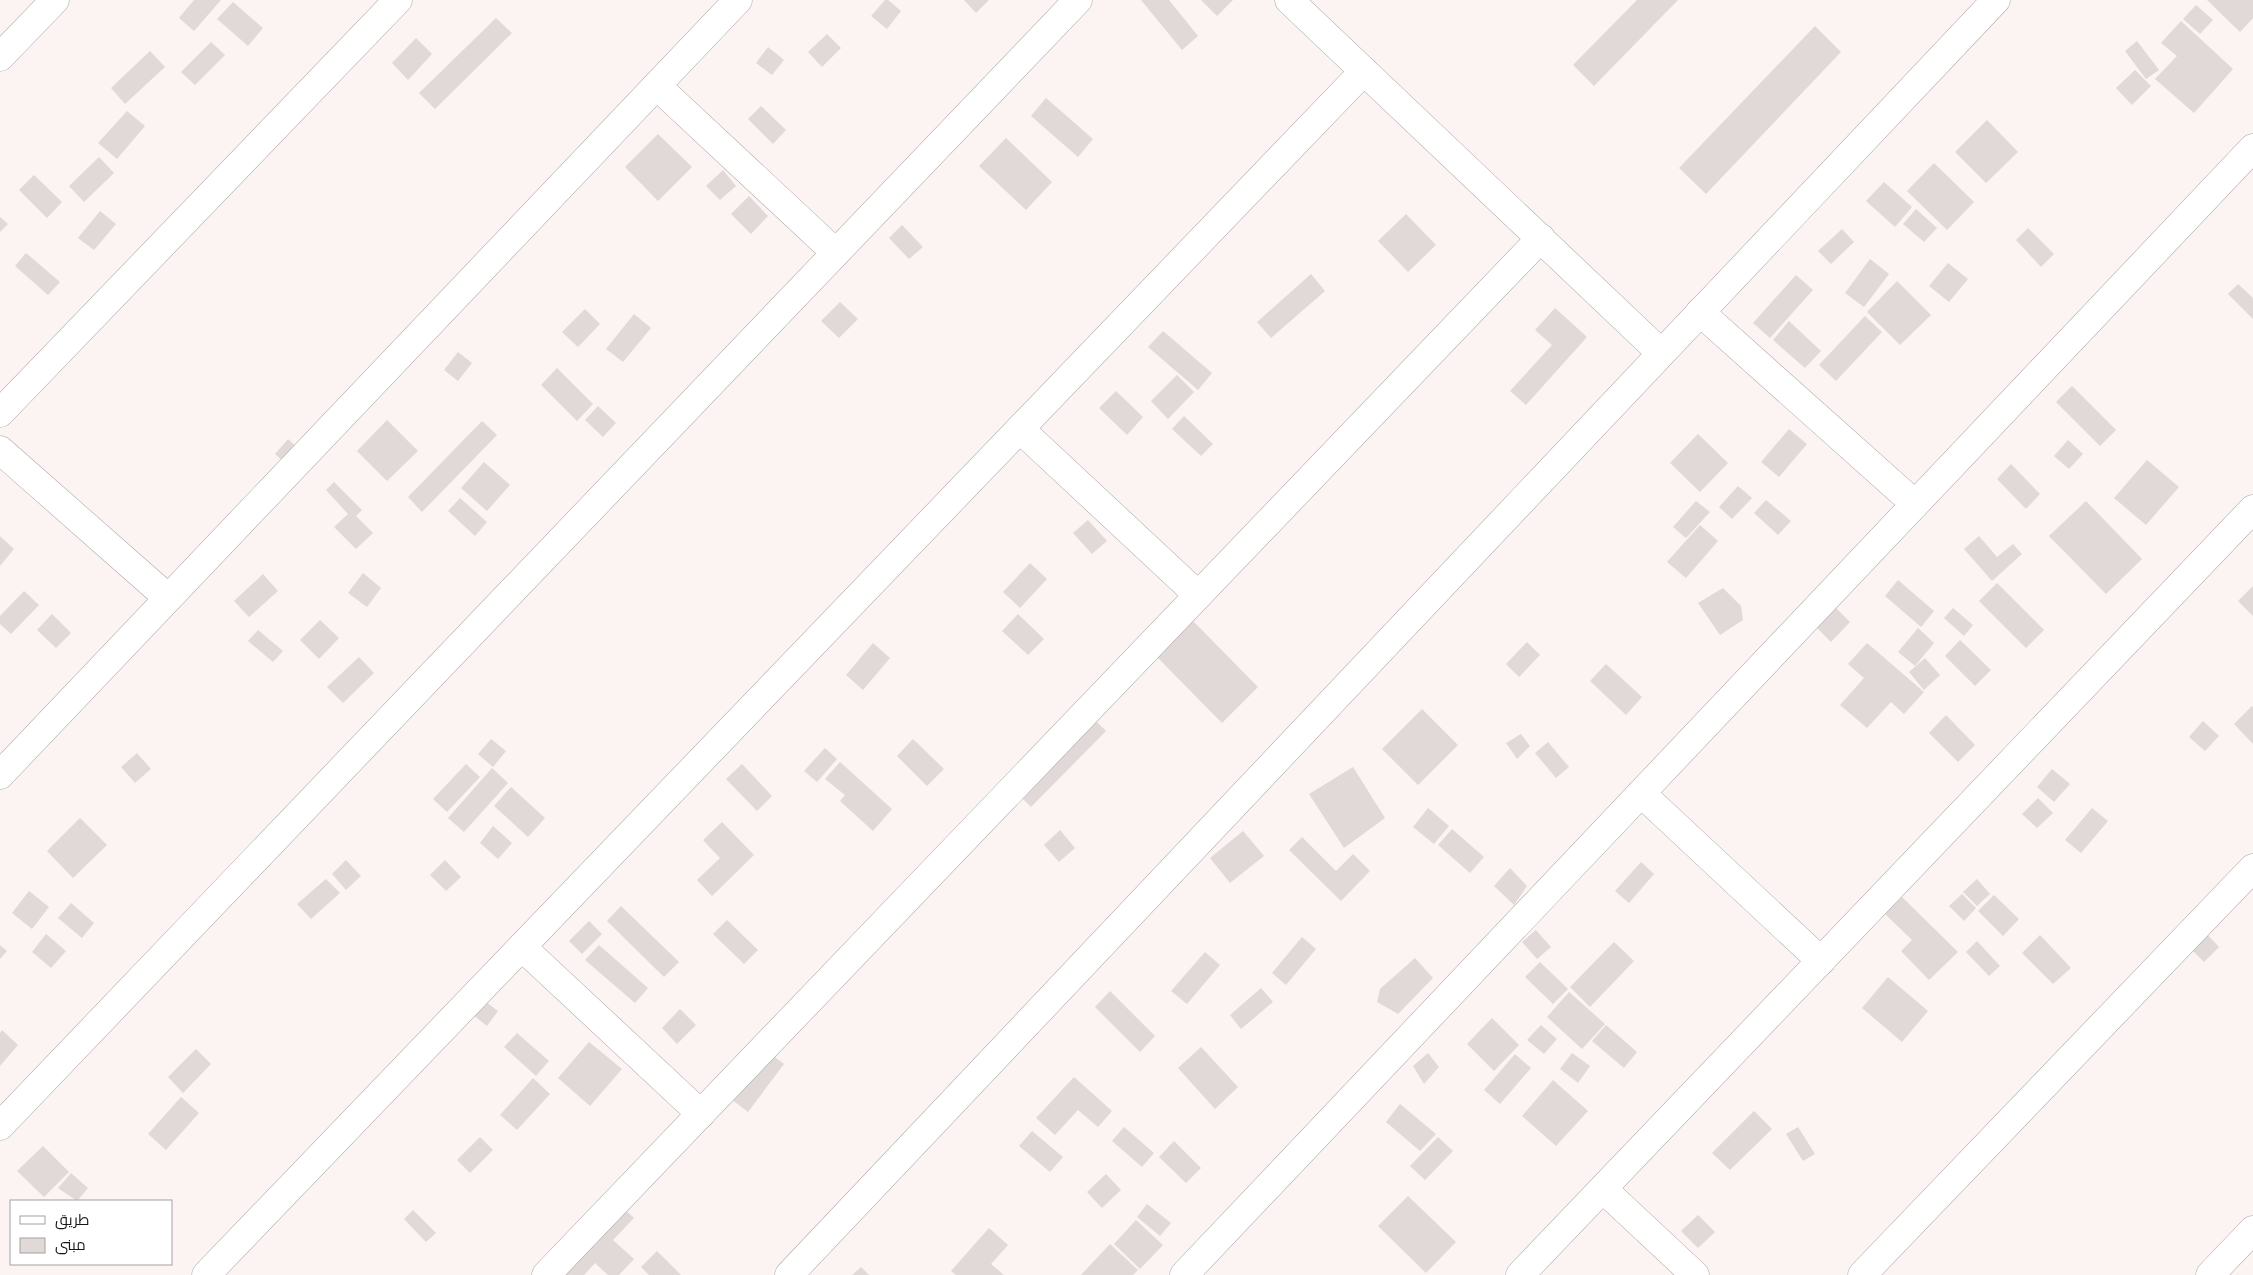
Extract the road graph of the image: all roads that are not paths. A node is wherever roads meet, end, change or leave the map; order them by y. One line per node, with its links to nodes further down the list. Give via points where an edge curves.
1 (55, 0): 7 (street)
2 (398, 0): 15 (street)
3 (738, 0): 9 (street)
4 (1078, 0): 12 (street)
5 (1289, 0): 8 (street)
6 (1996, 0): 13 (street)
7 (0, 57)
8 (1364, 71): 11 (street); 16 (street)
9 (657, 86): 12 (street); 21 (street)
10 (2253, 148): 18 (street)
11 (1541, 238): 14 (street); 20 (street)
12 (836, 253): 28 (street)
13 (1700, 312): 14 (street); 18 (street)
14 (1661, 353): 33 (street)
15 (0, 413)
16 (1020, 429): 20 (street); 25 (street)
17 (0, 450): 21 (street)
18 (1915, 504): 23 (street)
19 (2253, 509): 26 (street)
20 (1198, 595): 27 (street)
21 (168, 598): 22 (street)
22 (0, 775)
23 (1640, 793): 26 (street); 34 (street)
24 (2253, 868): 37 (street)
25 (522, 947): 27 (street); 31 (street)
26 (1821, 961): 29 (street)
27 (701, 1114): 32 (street)
28 (0, 1126)
29 (1602, 1189): 35 (street); 36 (street)
30 (2253, 1230): 38 (street)
31 (206, 1275)
32 (546, 1275)
33 (789, 1275)
34 (1184, 1275)
35 (1520, 1275)
36 (1695, 1275)
37 (1862, 1275)
38 (2210, 1275)

